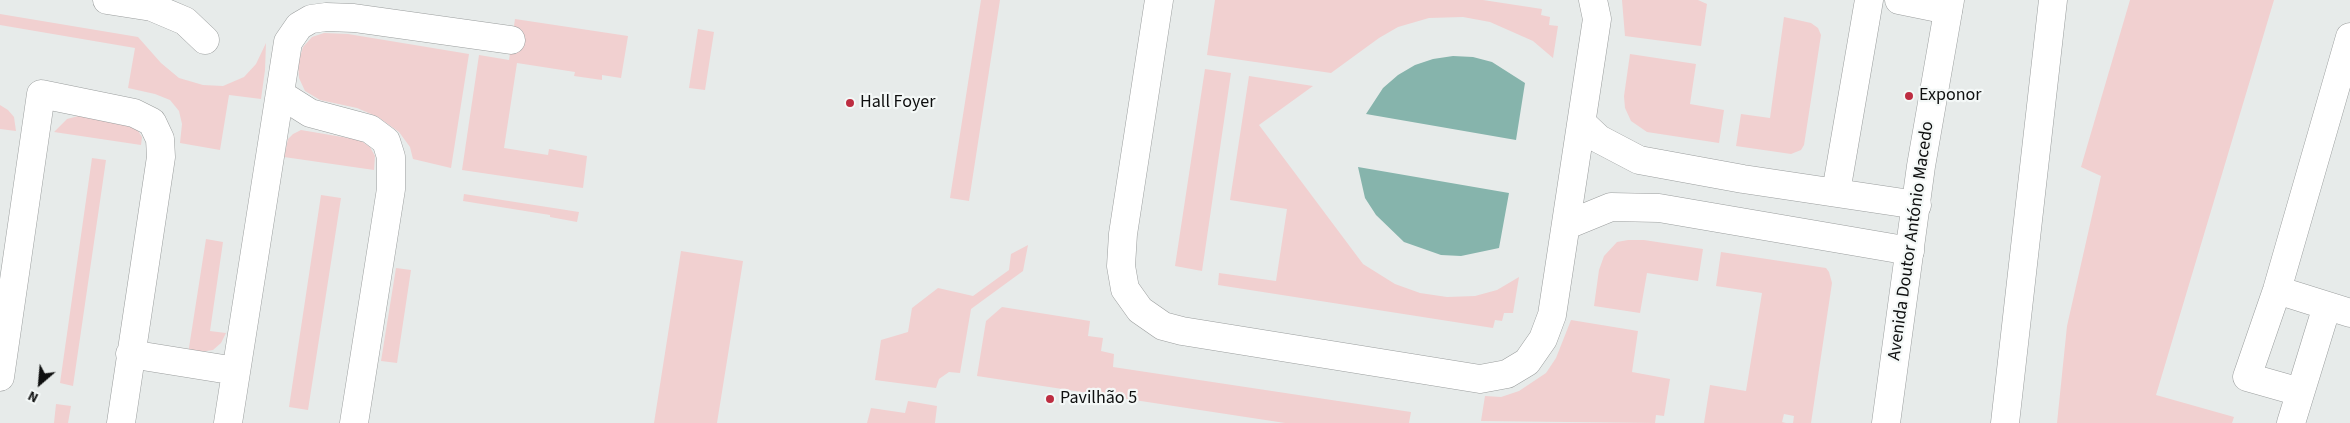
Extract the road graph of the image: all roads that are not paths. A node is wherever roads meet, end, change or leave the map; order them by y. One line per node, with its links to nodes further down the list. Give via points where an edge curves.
1 (107, 0): 9 (main road, via 160,11 185,21)
2 (1159, 0): 15 (main road, via 1123,234 1121,266 1125,289 1140,310 1163,326 1480,379 1507,374 1527,362 1543,339 1552,315)
3 (1594, 0): 12 (main road, via 1597,19)
4 (1869, 0): 13 (main road)
5 (1899, 0): 7 (main road)
6 (2053, 0): 27 (main road)
7 (1949, 5): 14 (main road, Avenida Doutor António Macedo)
8 (2350, 37): 17 (main road)
9 (205, 40)
10 (511, 40): 11 (main road, via 354,18 311,19 299,26 288,42)
11 (280, 94): 20 (main road); 25 (main road, via 310,113 370,129 386,141 391,157 391,189)
12 (1582, 123): 13 (main road, via 1599,139 1639,160); 15 (main road)
13 (1836, 192): 14 (main road)
14 (1917, 205): 16 (main road, Avenida Doutor António Macedo)
15 (1567, 225): 16 (main road, via 1611,207 1659,208)
16 (1910, 251): 26 (main road, Avenida Doutor António Macedo)
17 (2277, 290): 18 (main road); 22 (main road, via 2247,377)
18 (2338, 309): 22 (main road)
19 (130, 354): 20 (main road); 21 (main road, via 161,157 160,139 152,122 134,112 41,94); 23 (main road)
20 (236, 370): 24 (main road)
21 (0, 377)
22 (2300, 392): 28 (main road)
23 (121, 423)
24 (228, 423)
25 (354, 423)
26 (1886, 423)
27 (2005, 423)
28 (2291, 423)

